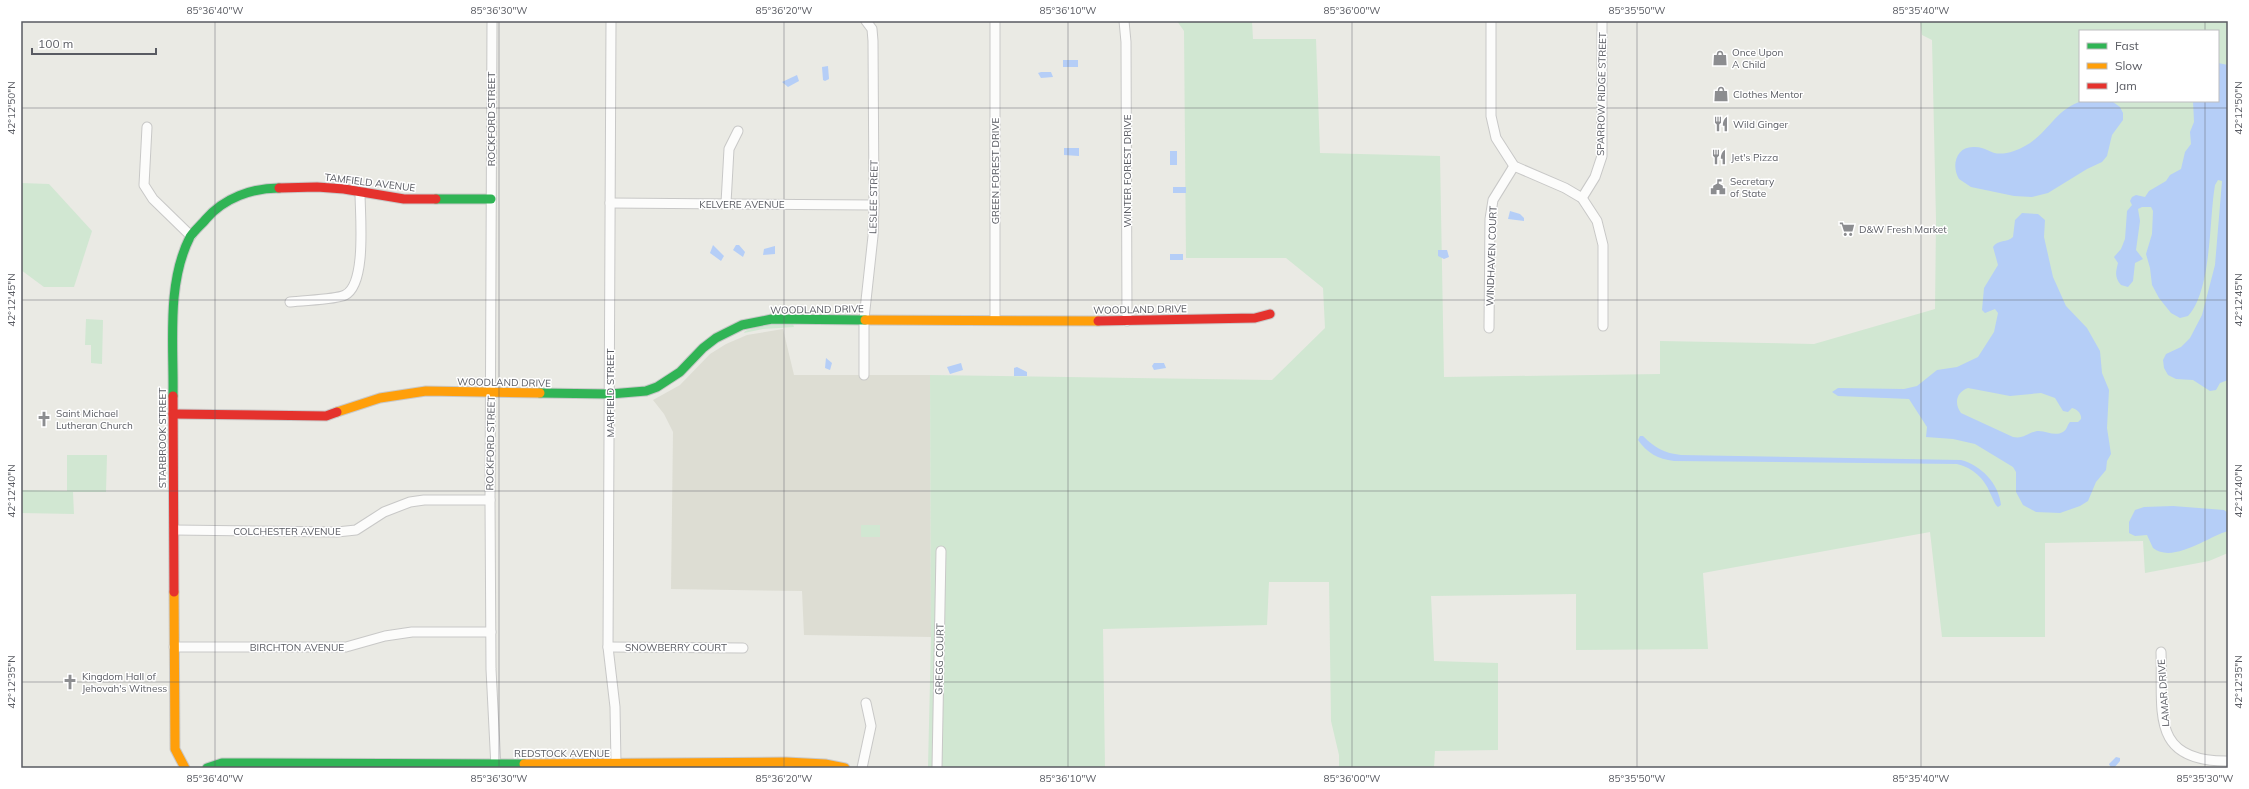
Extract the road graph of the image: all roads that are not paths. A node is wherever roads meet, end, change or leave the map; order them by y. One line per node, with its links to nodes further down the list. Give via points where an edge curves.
1 (492, 21): 13 (street, ROCKFORD STREET)
2 (611, 21): 14 (street, MARFIELD STREET)
3 (866, 21): 16 (street, LESLEE STREET, via 872,29 874,41)
4 (995, 21): 21 (street, GREEN FOREST DRIVE)
5 (1124, 21): 22 (street, WINTER FOREST DRIVE)
6 (1491, 21): 10 (street, via 1491,116 1496,138)
7 (1602, 21): 12 (street, SPARROW RIDGE STREET, via 1602,156 1595,178)
8 (147, 128): 17 (street, via 144,185 153,200)
9 (738, 131): 15 (street, via 729,148)
10 (1514, 166): 12 (street); 24 (street, WINDHAVEN COURT, via 1493,200 1490,219)
11 (360, 192): 13 (street, TAMFIELD AVENUE, via 404,199); 17 (street, TAMFIELD AVENUE, via 317,187 271,188 244,193 212,212); 18 (street, via 360,266 355,285 345,295)
12 (1582, 198): 23 (street, via 1597,221 1603,245)
13 (491, 199): 26 (street, ROCKFORD STREET)
14 (610, 203): 15 (street, KELVERE AVENUE); 27 (street, MARFIELD STREET)
15 (726, 204): 16 (street, KELVERE AVENUE)
16 (874, 205): 20 (street, LESLEE STREET)
17 (191, 236): 28 (street, STARBROOK STREET, via 181,259 174,296)
18 (290, 302)
19 (1270, 314): 22 (street, WOODLAND DRIVE, via 1255,318)
20 (864, 319): 21 (street, WOODLAND DRIVE); 25 (street, LESLEE STREET); 27 (street, WOODLAND DRIVE, via 790,318 742,325 716,338 680,372 657,387 646,392)
21 (995, 320): 22 (street, WOODLAND DRIVE)
22 (1127, 321)
23 (1603, 326)
24 (1489, 328)
25 (864, 375)
26 (491, 393): 27 (street, WOODLAND DRIVE); 28 (street, WOODLAND DRIVE, via 410,392 380,398 326,416); 29 (street, ROCKFORD STREET)
27 (610, 394): 34 (street, MARFIELD STREET)
28 (173, 414): 30 (street, STARBROOK STREET)
29 (490, 500): 30 (street, COLCHESTER AVENUE, via 410,502 384,512 356,530 337,532); 32 (street, ROCKFORD STREET)
30 (174, 530): 33 (street, STARBROOK STREET)
31 (941, 551): 45 (street, GREGG COURT)
32 (491, 632): 33 (street, BIRCHTON AVENUE, via 412,632 385,636 346,647); 40 (street, ROCKFORD STREET)
33 (174, 647): 41 (street, STARBROOK STREET, via 175,749)
34 (608, 647): 35 (street, SNOWBERRY COURT); 39 (street, MARFIELD STREET, via 615,707)
35 (743, 648)
36 (2161, 652): 38 (street, LAMAR DRIVE, via 2163,717 2167,736 2178,749 2193,758)
37 (866, 703): 44 (street, via 871,726)
38 (2228, 761)
39 (616, 764): 40 (street, REDSTOCK AVENUE); 43 (street, REDSTOCK AVENUE, via 786,762)
40 (496, 766): 42 (street, REDSTOCK AVENUE, via 222,763)
41 (185, 768)
42 (207, 768)
43 (845, 768)
44 (862, 768)
45 (937, 768)

